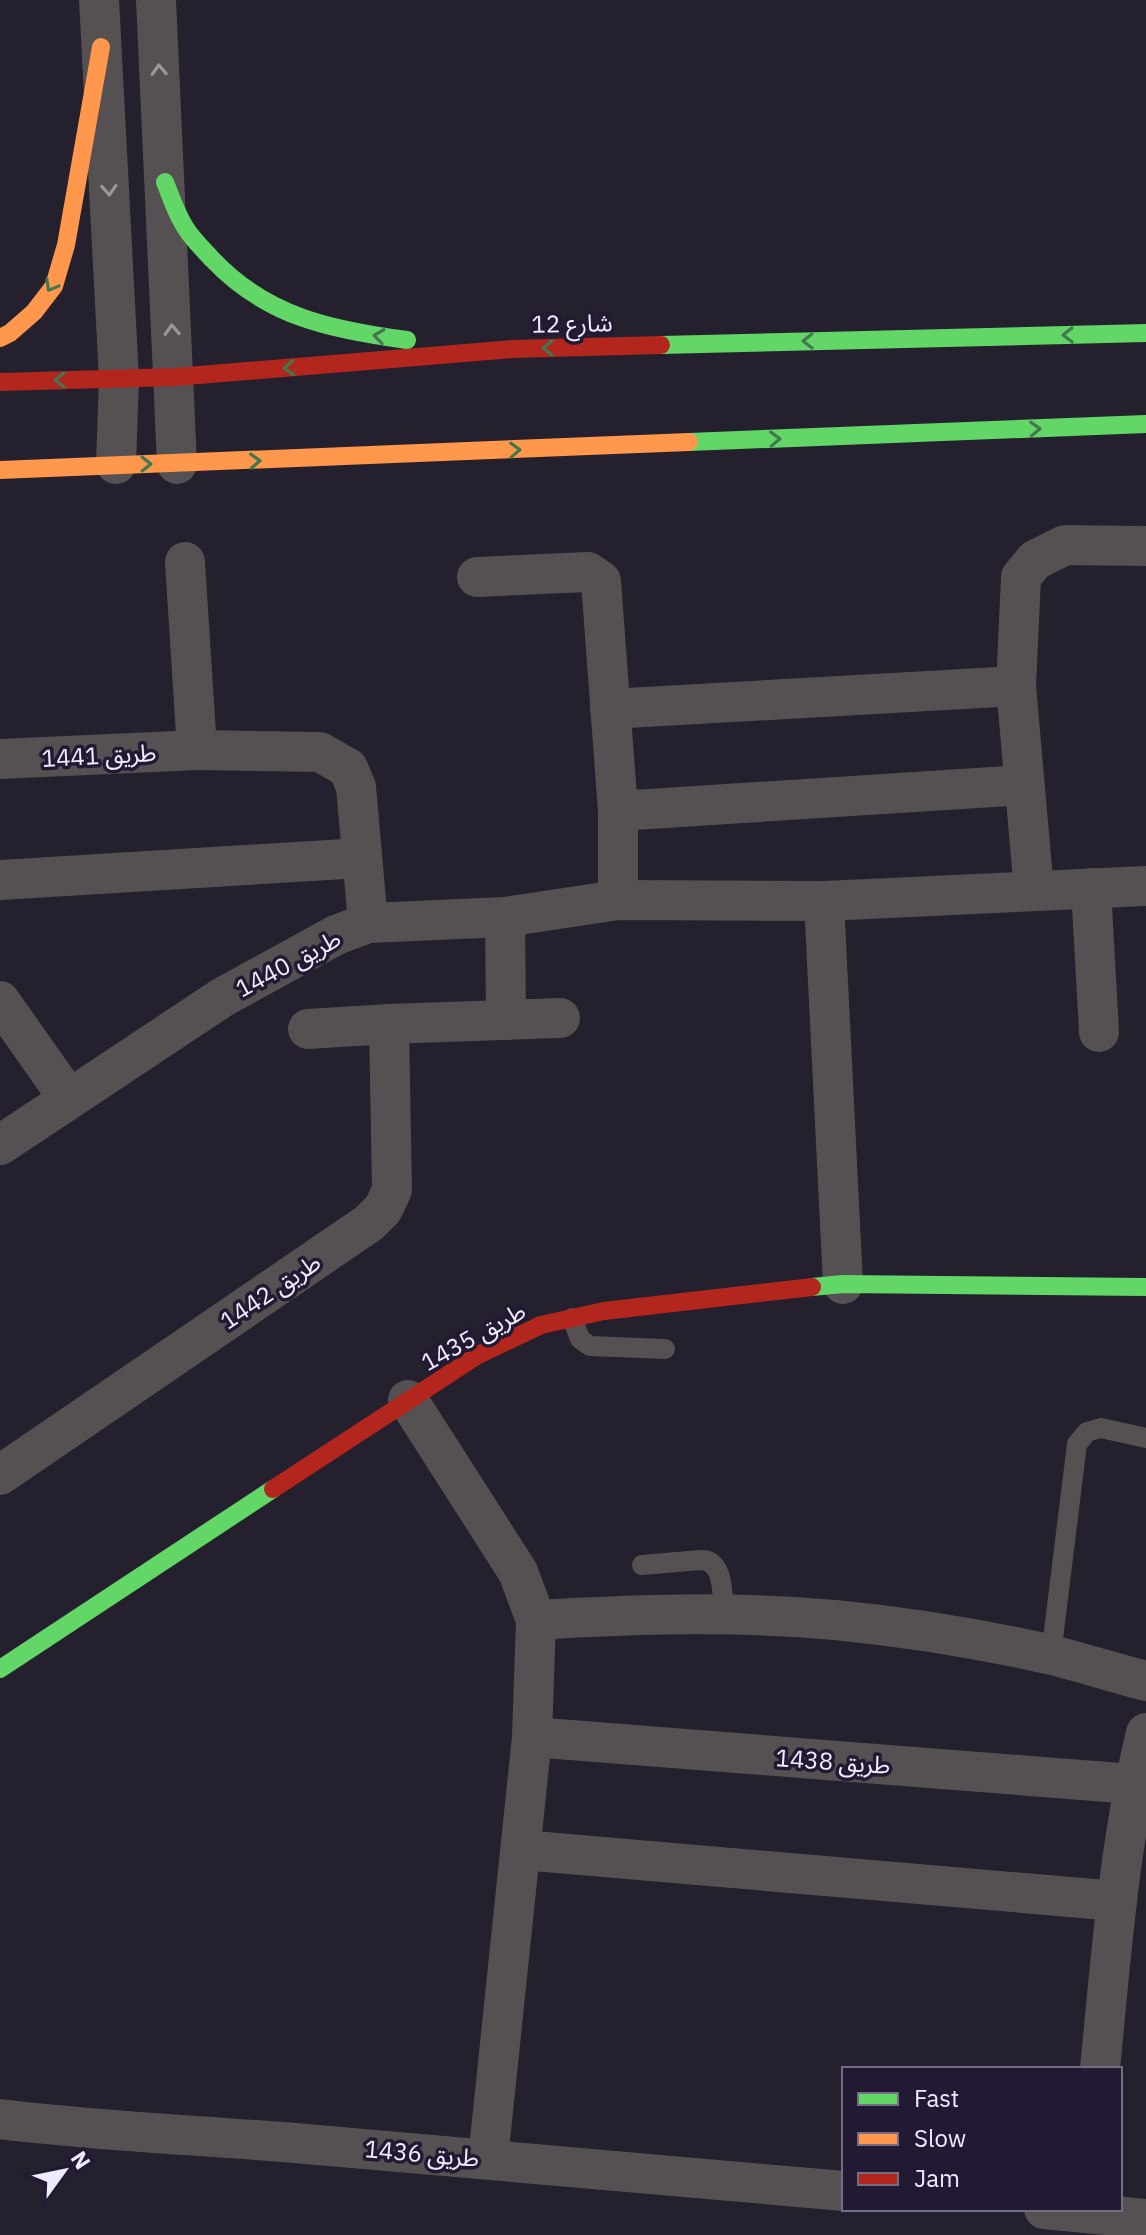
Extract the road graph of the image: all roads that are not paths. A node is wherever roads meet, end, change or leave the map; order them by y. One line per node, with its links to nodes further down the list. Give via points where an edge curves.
1 (99, 0): 3 (street)
2 (156, 0): 4 (street, one-way to 2)
3 (101, 47): 6 (street, one-way to 6, via 54,286 34,312); 9 (street, one-way to 9)
4 (165, 182): 7 (street, one-way to 4, via 340,331 265,303 236,284 186,228); 8 (street, one-way to 4)
5 (1146, 333): 7 (street, شارع 12, one-way to 7)
6 (0, 338)
7 (513, 349): 8 (street, شارع 12, one-way to 8)
8 (175, 377): 9 (street, شارع 12); 13 (street)
9 (119, 379): 10 (street, شارع 12, one-way to 10); 12 (street)
10 (0, 382)
11 (1146, 424): 13 (street, one-way to 11)
12 (116, 464): 13 (street, one-way to 13); 14 (street)
13 (177, 464)
14 (0, 470)
15 (1146, 546): 18 (street, via 1065,545 1035,560 1021,577)
16 (185, 562): 20 (street)
17 (477, 577): 19 (street, via 588,572 601,581)
18 (1016, 686): 19 (street); 22 (street)
19 (610, 709): 23 (street)
20 (197, 750): 21 (street, طريق 1441); 24 (street, طريق 1441, via 320,752 348,768 356,787)
21 (0, 759)
22 (1024, 785): 23 (street); 28 (street)
23 (618, 811): 29 (street)
24 (361, 858): 25 (street); 32 (street)
25 (0, 880)
26 (1146, 886): 27 (street, طريق 1440)
27 (1091, 888): 28 (street, طريق 1440); 38 (street)
28 (1034, 891): 30 (street, طريق 1440)
29 (618, 900): 30 (street, طريق 1440); 31 (street, طريق 1440)
30 (824, 901): 41 (street)
31 (505, 917): 32 (street, طريق 1440); 35 (street)
32 (368, 923): 39 (street, طريق 1440, via 223,997)
33 (0, 1001): 39 (street)
34 (560, 1018): 35 (street)
35 (506, 1020): 36 (street)
36 (389, 1024): 37 (street); 47 (street, طريق 1442, via 392,1190 383,1209)
37 (308, 1029)
38 (1099, 1032)
39 (69, 1099): 40 (street, طريق 1440)
40 (0, 1145)
41 (843, 1284): 42 (street, طريق 1435); 43 (street, طريق 1435)
42 (1146, 1287)
43 (572, 1318): 44 (lane, via 580,1339 590,1346); 45 (street, طريق 1435, via 541,1325 478,1355)
44 (665, 1349)
45 (408, 1400): 50 (street, via 518,1572); 52 (street, طريق 1435)
46 (1146, 1438): 51 (lane, via 1101,1428 1087,1432 1077,1444)
47 (0, 1475)
48 (642, 1565): 49 (lane, via 713,1563)
49 (724, 1614): 50 (street); 51 (street, via 834,1620)
50 (536, 1620): 55 (street)
51 (1051, 1655): 53 (street)
52 (0, 1669)
53 (1146, 1681)
54 (1146, 1733): 56 (street)
55 (532, 1737): 56 (street, طريق 1438); 57 (street)
56 (1133, 1784): 58 (street)
57 (522, 1850): 58 (street); 61 (street)
58 (1117, 1901): 59 (street)
59 (1100, 2067)
60 (0, 2119): 61 (street, طريق 1436)
61 (488, 2159): 62 (street, طريق 1436)
62 (842, 2191)
63 (1087, 2211): 64 (street)
64 (1146, 2219)

